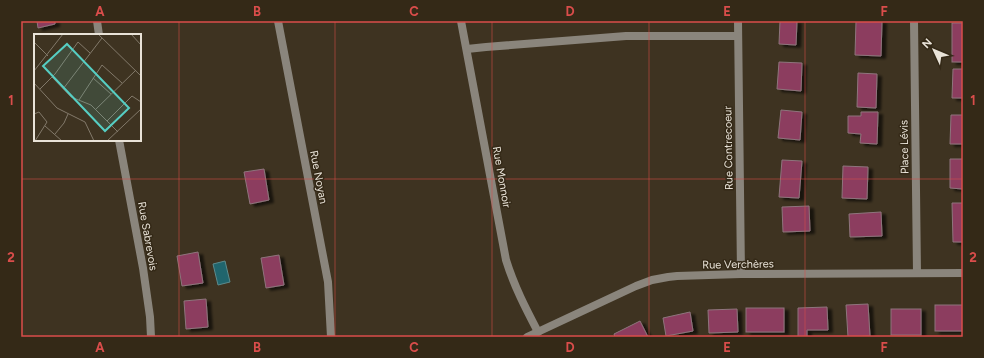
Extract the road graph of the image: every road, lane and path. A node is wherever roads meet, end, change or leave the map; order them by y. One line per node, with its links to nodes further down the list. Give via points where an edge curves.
1 (97, 21): 6 (street)
2 (278, 21): 15 (street, Rue Noyan, via 328,282)
3 (462, 21): 8 (street, Rue Monnoir)
4 (738, 21): 7 (street, Rue Contrecoeur)
5 (914, 21): 10 (street, Place Lévis)
6 (99, 34)
7 (738, 36): 8 (street, via 626,36); 12 (street, Rue Contrecoeur)
8 (467, 49): 13 (street, Rue Monnoir, via 506,260 515,286)
9 (119, 141): 14 (street, Rue Sabrevois, via 143,268)
10 (917, 273): 11 (street, Rue Verchères); 12 (street, Rue Verchères)
11 (963, 273)
12 (741, 274): 13 (street, Rue Verchères, via 677,276 652,280)
13 (538, 332): 16 (street, Rue Verchères)
14 (151, 337)
15 (331, 337)
16 (527, 337)

